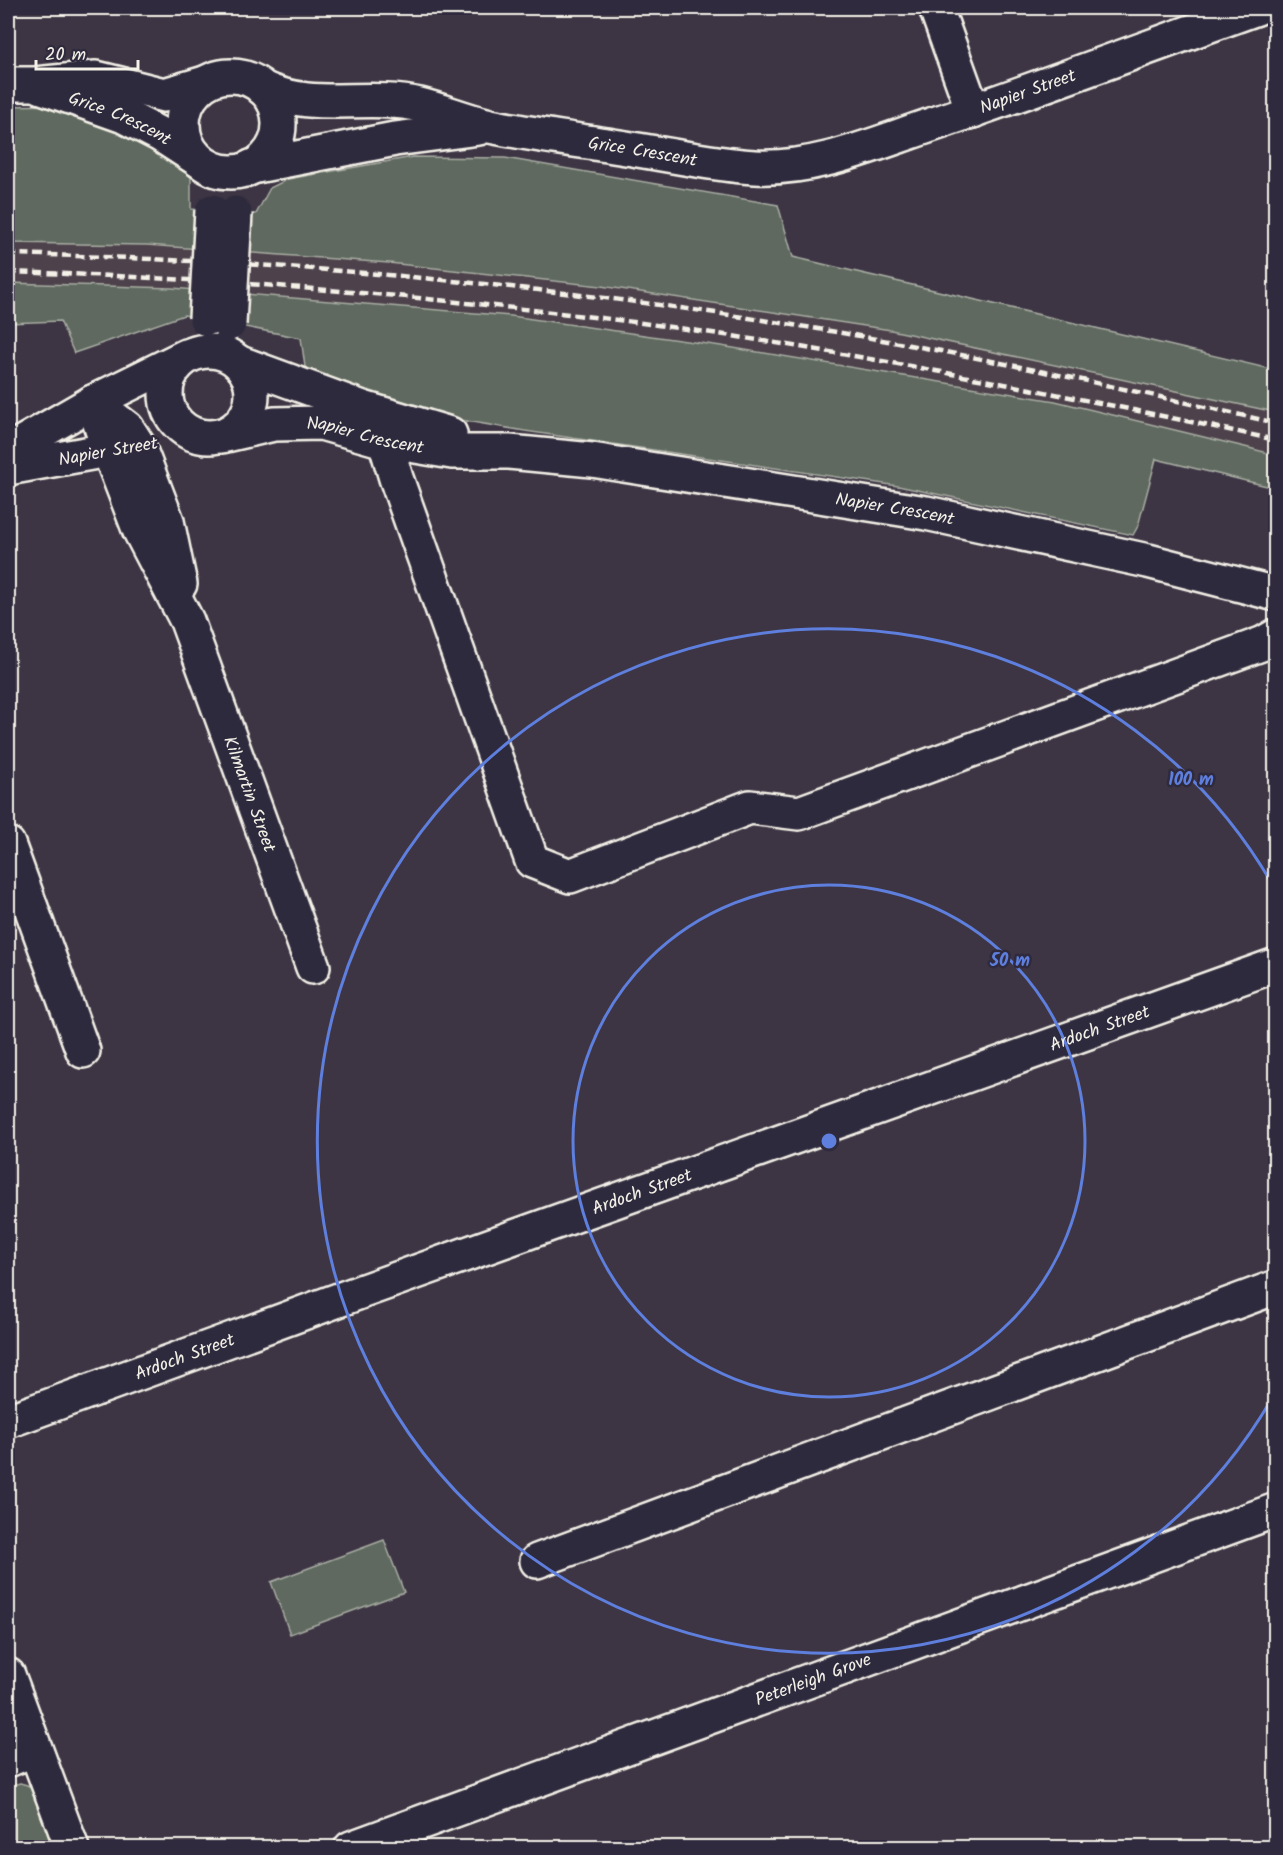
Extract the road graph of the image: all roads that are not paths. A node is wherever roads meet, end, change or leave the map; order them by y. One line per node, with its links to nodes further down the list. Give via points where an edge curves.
1 (936, 8): 6 (street)
2 (1257, 8): 6 (street, Napier Street)
3 (205, 83): 4 (street, Grice Crescent, via 164,95 96,78); 5 (street, via 216,78 241,77); 8 (street, via 188,101 183,116 189,148)
4 (21, 84): 8 (street, Grice Crescent, via 124,116)
5 (262, 88): 7 (street, Grice Crescent, via 291,99 404,102); 10 (street, via 278,115 277,135 268,154)
6 (973, 111): 9 (street, Napier Street, via 840,156)
7 (493, 126): 9 (street, Grice Crescent, via 735,165); 10 (street, Grice Crescent, via 374,142)
8 (202, 162): 10 (street, via 230,172); 11 (street)
9 (796, 164)
10 (249, 168): 11 (street)
11 (224, 212): 12 (street, bridge)
12 (217, 322): 13 (street, via 202,335); 14 (street)
13 (189, 355): 14 (street, via 214,350); 15 (street, Napier Street); 16 (street, via 172,369 165,400 180,427 189,433)
14 (238, 361): 16 (street, via 252,390 250,410 239,425); 20 (street, Napier Crescent, via 363,408)
15 (93, 402): 18 (street, Kilmartin Street, via 127,428); 19 (street, Napier Street)
16 (215, 436): 17 (street, Napier Crescent, via 274,424 309,422); 18 (street, Napier Street)
17 (385, 441): 20 (street, Napier Crescent, via 452,452); 23 (street, via 532,861 570,876 750,807 799,813)
18 (124, 448): 21 (street, Napier Street); 26 (street, Kilmartin Street, via 140,529 187,621)
19 (8, 451)
20 (509, 452): 22 (street, Napier Crescent, via 592,460 926,513 1148,561)
21 (8, 468)
22 (1275, 594)
23 (1275, 636)
24 (8, 844): 27 (street)
25 (1275, 965): 29 (street, Ardoch Street)
26 (314, 967)
27 (83, 1051)
28 (1275, 1287): 31 (street)
29 (8, 1421)
30 (1275, 1510): 35 (street, Peterleigh Grove)
31 (537, 1561)
32 (8, 1681): 33 (street)
33 (21, 1755): 34 (street)
34 (72, 1848)
35 (351, 1848)

